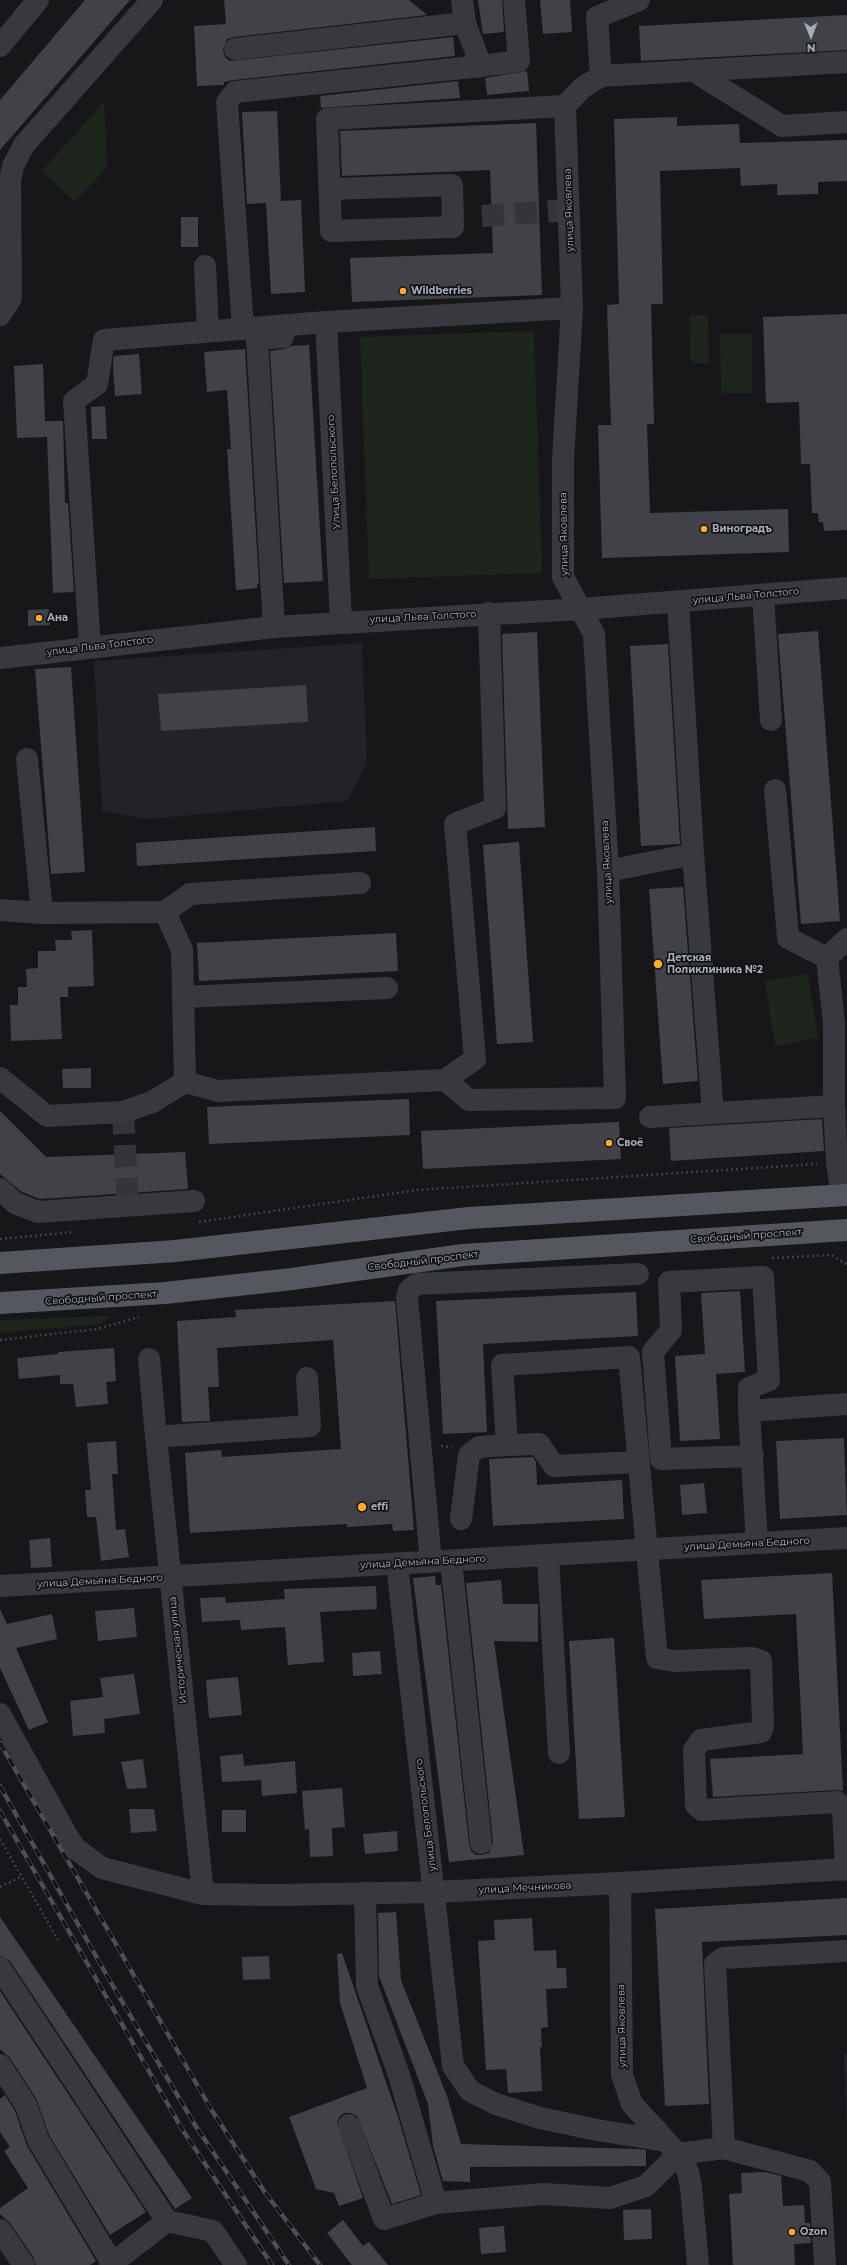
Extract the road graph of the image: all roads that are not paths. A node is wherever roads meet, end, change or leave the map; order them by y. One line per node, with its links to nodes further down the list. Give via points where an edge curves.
1 (38, 0): 8 (street)
2 (152, 0): 19 (street, via 24,145 13,166 10,181 11,298)
3 (462, 0): 7 (street)
4 (514, 0): 11 (street, via 519,61)
5 (639, 0): 6 (street)
6 (597, 8): 13 (street)
7 (465, 24): 9 (street); 11 (street)
8 (0, 46)
9 (235, 49)
10 (847, 62): 12 (street)
11 (481, 66): 20 (street, via 235,92 227,102)
12 (692, 70): 13 (street); 15 (street, via 782,126)
13 (600, 76): 14 (street, via 582,88)
14 (565, 106): 16 (street, via 327,119); 18 (street, улица Яковлева)
15 (847, 122)
16 (330, 189): 16 (street, via 331,231 453,227 452,185)
17 (205, 266): 22 (street)
18 (572, 308): 21 (street); 26 (street, улица Яковлева, via 563,459 563,577)
19 (0, 315)
20 (243, 328): 21 (street); 22 (street)
21 (327, 328): 28 (street, Улица Белопольского); 29 (street, via 257,339)
22 (208, 331): 30 (street, via 104,340 97,384 74,401)
23 (847, 588): 24 (street, улица Льва Толстого)
24 (763, 595): 25 (street, улица Льва Толстого); 32 (street)
25 (678, 602): 26 (street, улица Льва Толстого); 35 (street)
26 (581, 609): 27 (street, улица Льва Толстого); 36 (street, улица Яковлева, via 594,634)
27 (489, 613): 28 (street, улица Льва Толстого); 47 (street, via 495,808 455,824 475,1059)
28 (341, 622): 29 (street, улица Льва Толстого)
29 (274, 627): 30 (street, улица Льва Толстого)
30 (90, 646): 31 (street, улица Льва Толстого)
31 (0, 658)
32 (771, 720)
33 (27, 760): 40 (street)
34 (775, 790): 42 (street, via 788,938)
35 (692, 854): 36 (street); 50 (street)
36 (608, 871): 47 (street, улица Яковлева, via 615,1098 469,1100)
37 (360, 883): 39 (street, via 190,894)
38 (0, 910): 40 (street)
39 (165, 912): 40 (street); 44 (street, via 182,950)
40 (42, 913)
41 (847, 940): 42 (street)
42 (827, 958): 45 (street)
43 (387, 988): 44 (street)
44 (184, 997): 48 (street)
45 (840, 1023): 49 (street)
46 (0, 1078): 48 (street, via 47,1116 123,1112 152,1102)
47 (445, 1080): 48 (street, via 218,1092)
48 (185, 1082)
49 (838, 1096): 50 (street); 53 (street, via 837,1163)
50 (713, 1114): 51 (street)
51 (650, 1117)
52 (0, 1189): 54 (street, via 15,1203 38,1212)
53 (844, 1195): 56 (main road, via 469,1218 175,1251)
54 (194, 1201)
55 (847, 1230): 58 (main road, Свободный проспект, via 463,1255 292,1279 165,1293)
56 (0, 1263)
57 (638, 1274): 72 (street, via 417,1284 409,1290 407,1298)
58 (0, 1303)
59 (150, 1359): 63 (street, Историческая улица)
60 (307, 1378): 63 (street, via 310,1426)
61 (847, 1404): 62 (street)
62 (749, 1411): 65 (street); 65 (street, via 749,1388 769,1380 762,1277 669,1282 671,1330 653,1352 661,1459)
63 (156, 1437): 74 (street, Историческая улица)
64 (507, 1445): 66 (street, via 539,1444 554,1466); 66 (street, via 502,1365 629,1357); 67 (street, via 480,1447 469,1455)
65 (753, 1456): 69 (street)
66 (637, 1462): 70 (street)
67 (461, 1519)
68 (847, 1538): 69 (street, улица Демьяна Бедного)
69 (757, 1544): 70 (street, улица Демьяна Бедного)
70 (647, 1550): 71 (street, улица Демьяна Бедного); 79 (street, via 657,1658 674,1661 752,1658 761,1661 761,1732 702,1740 694,1750 696,1805 702,1810 837,1802 843,1811)
71 (548, 1556): 72 (street, улица Демьяна Бедного); 77 (street)
72 (441, 1561): 73 (street, улица Демьяна Бедного); 78 (street)
73 (397, 1564): 74 (street, улица Демьяна Бедного); 81 (street, улица Белопольского)
74 (171, 1577): 75 (street, улица Демьяна Бедного); 83 (street, Историческая улица)
75 (0, 1586)
76 (0, 1714): 83 (street, улица Мечникова, via 76,1849 102,1868)
77 (559, 1753)
78 (481, 1843)
79 (846, 1869): 80 (street, улица Мечникова)
80 (620, 1884): 81 (street, улица Мечникова); 88 (street, улица Яковлева, via 622,2075 632,2104)
81 (435, 1892): 82 (street, улица Мечникова); 88 (street, улица Белопольского, via 454,2066 470,2091 496,2104 540,2118)
82 (365, 1893): 83 (street, улица Мечникова); 90 (street, via 367,1986 399,2075)
83 (203, 1894)
84 (847, 1951): 89 (street, via 723,1958 715,1964)
85 (0, 1968): 91 (street)
86 (0, 2065): 93 (street, via 26,2105 38,2140)
87 (349, 2126): 90 (street, via 384,2219)
88 (672, 2147): 89 (street); 90 (street, via 646,2186 610,2198 543,2194); 96 (street, улица Яковлева, via 688,2172)
89 (724, 2148): 97 (street, via 810,2171 820,2182)
90 (436, 2203)
91 (167, 2221): 93 (street); 95 (street, via 213,2231)
92 (0, 2230): 94 (street)
93 (111, 2264)
94 (24, 2265)
95 (236, 2265)
96 (698, 2265)
97 (825, 2265)

